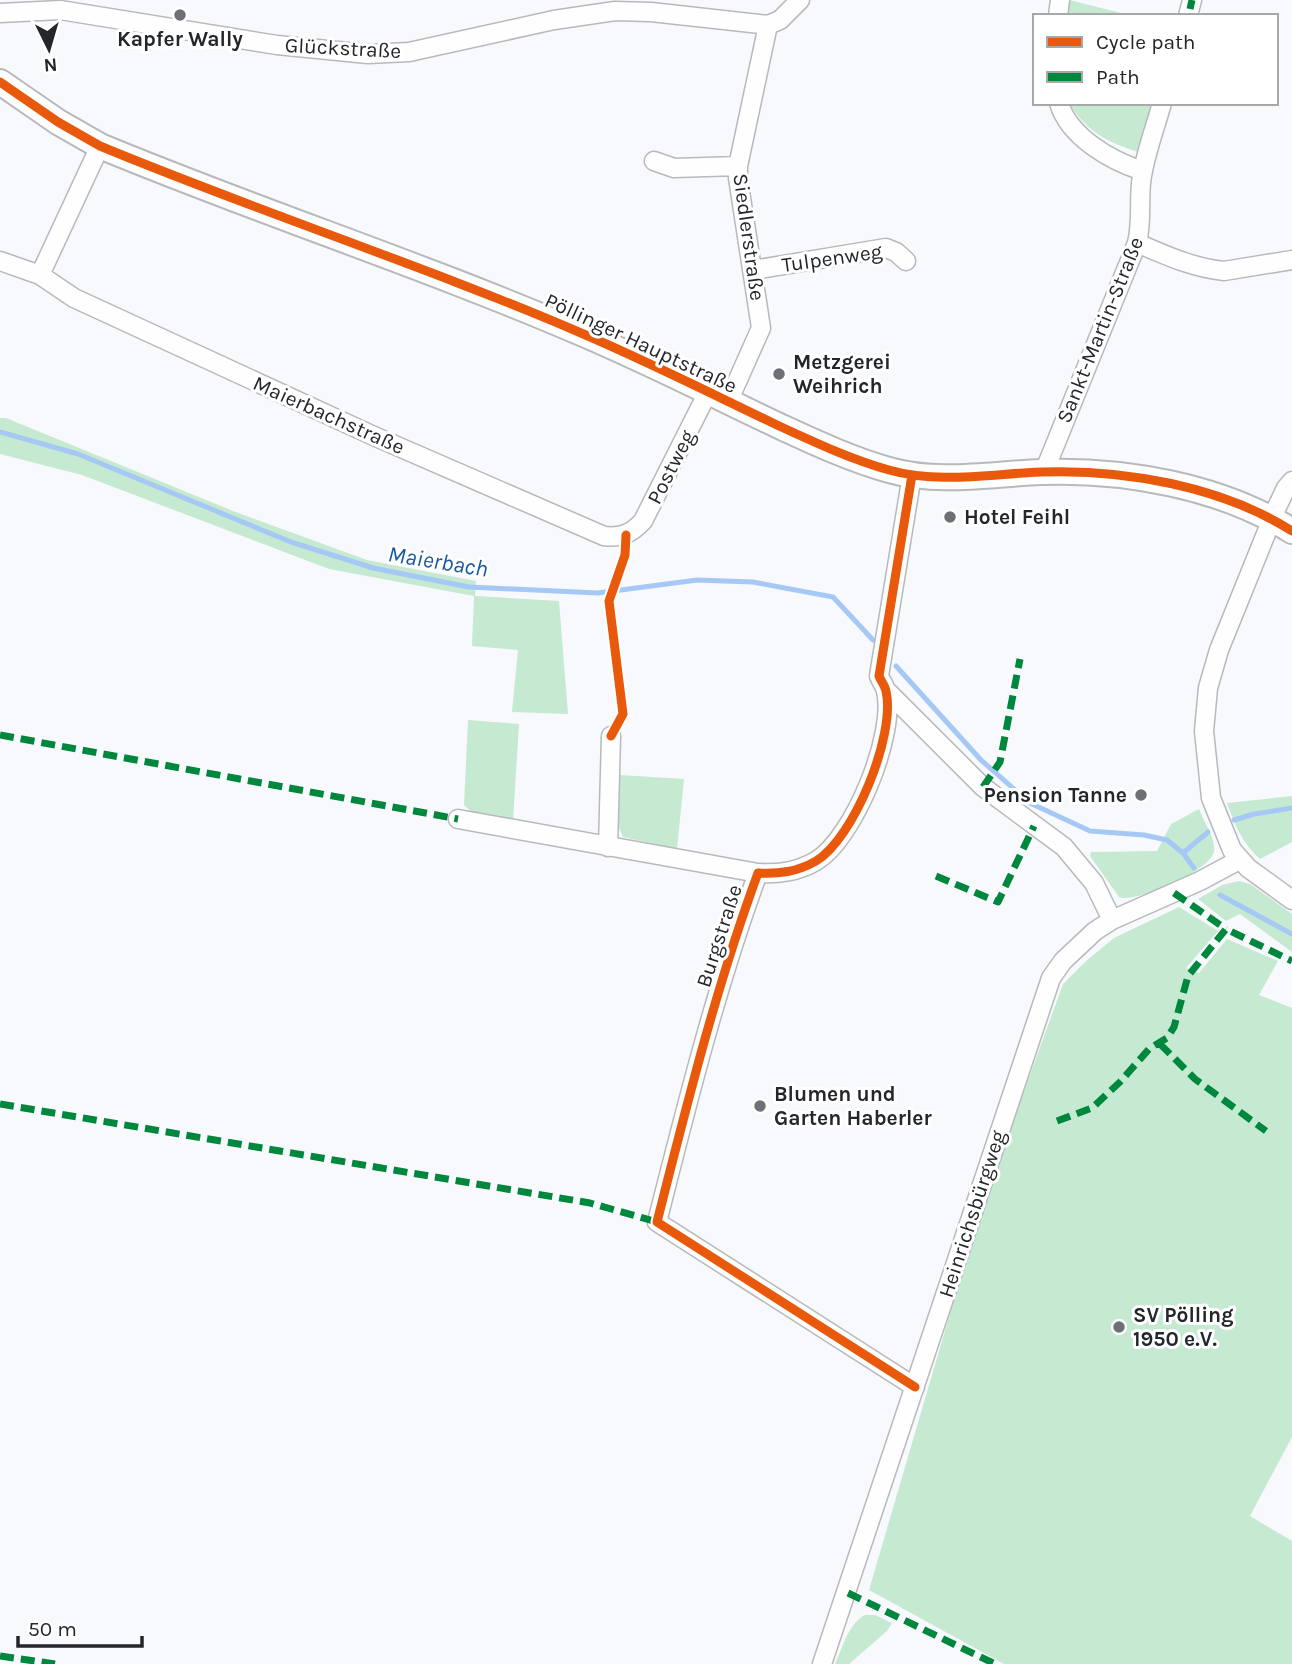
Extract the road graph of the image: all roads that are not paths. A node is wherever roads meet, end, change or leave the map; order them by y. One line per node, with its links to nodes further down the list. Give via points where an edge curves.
1 (800, 0): 3 (street)
2 (0, 13): 3 (street, Glückstraße, via 60,10 277,45 368,54 419,51 554,19 615,10)
3 (768, 25): 9 (street, Siedlerstraße)
4 (0, 82): 7 (street, Pöllinger Hauptstraße)
5 (1060, 105): 10 (street, via 1064,118 1087,142)
6 (1161, 105): 10 (street, Sankt-Martin-Straße)
7 (100, 146): 16 (street); 17 (street, Pöllinger Hauptstraße, via 506,302)
8 (654, 161): 9 (street, via 674,168)
9 (738, 166): 15 (street, Siedlerstraße)
10 (1143, 171): 11 (street, Sankt-Martin-Straße)
11 (1137, 243): 12 (street, via 1213,270); 18 (street, Sankt-Martin-Straße)
12 (1292, 260)
13 (0, 261): 16 (street, Maierbachstraße)
14 (906, 261): 15 (street, Tulpenweg, via 892,250 877,249)
15 (753, 270): 17 (street, Siedlerstraße, via 761,328)
16 (40, 275): 22 (street, Maierbachstraße, via 74,298 389,443 586,530)
17 (718, 397): 19 (street, Pöllinger Hauptstraße, via 837,452); 22 (street, Postweg, via 651,509)
18 (1044, 472): 19 (street, Pöllinger Hauptstraße); 21 (street, Pöllinger Hauptstraße, via 1155,480 1197,491)
19 (912, 475): 23 (street, Burgstraße, via 879,676)
20 (1292, 481): 21 (street, via 1282,495)
21 (1282, 525): 27 (street, via 1219,650 1205,704 1211,798)
22 (626, 536)
23 (886, 690): 28 (street, Burgstraße, via 884,730 875,768 850,824 817,860 790,872); 30 (street, via 983,787 1065,847 1094,883)
24 (611, 736): 26 (street)
25 (458, 819): 26 (street, Burgstraße)
26 (608, 847): 28 (street, Burgstraße)
27 (1238, 860): 29 (street); 30 (street, Heinrichsbürgweg)
28 (758, 873): 31 (street, Burgstraße, via 720,986 657,1222)
29 (1292, 900)
30 (1112, 920): 31 (street, Heinrichsbürgweg, via 1077,947 1051,978)
31 (915, 1387): 32 (street, Heinrichsbürgweg)
32 (822, 1664)

